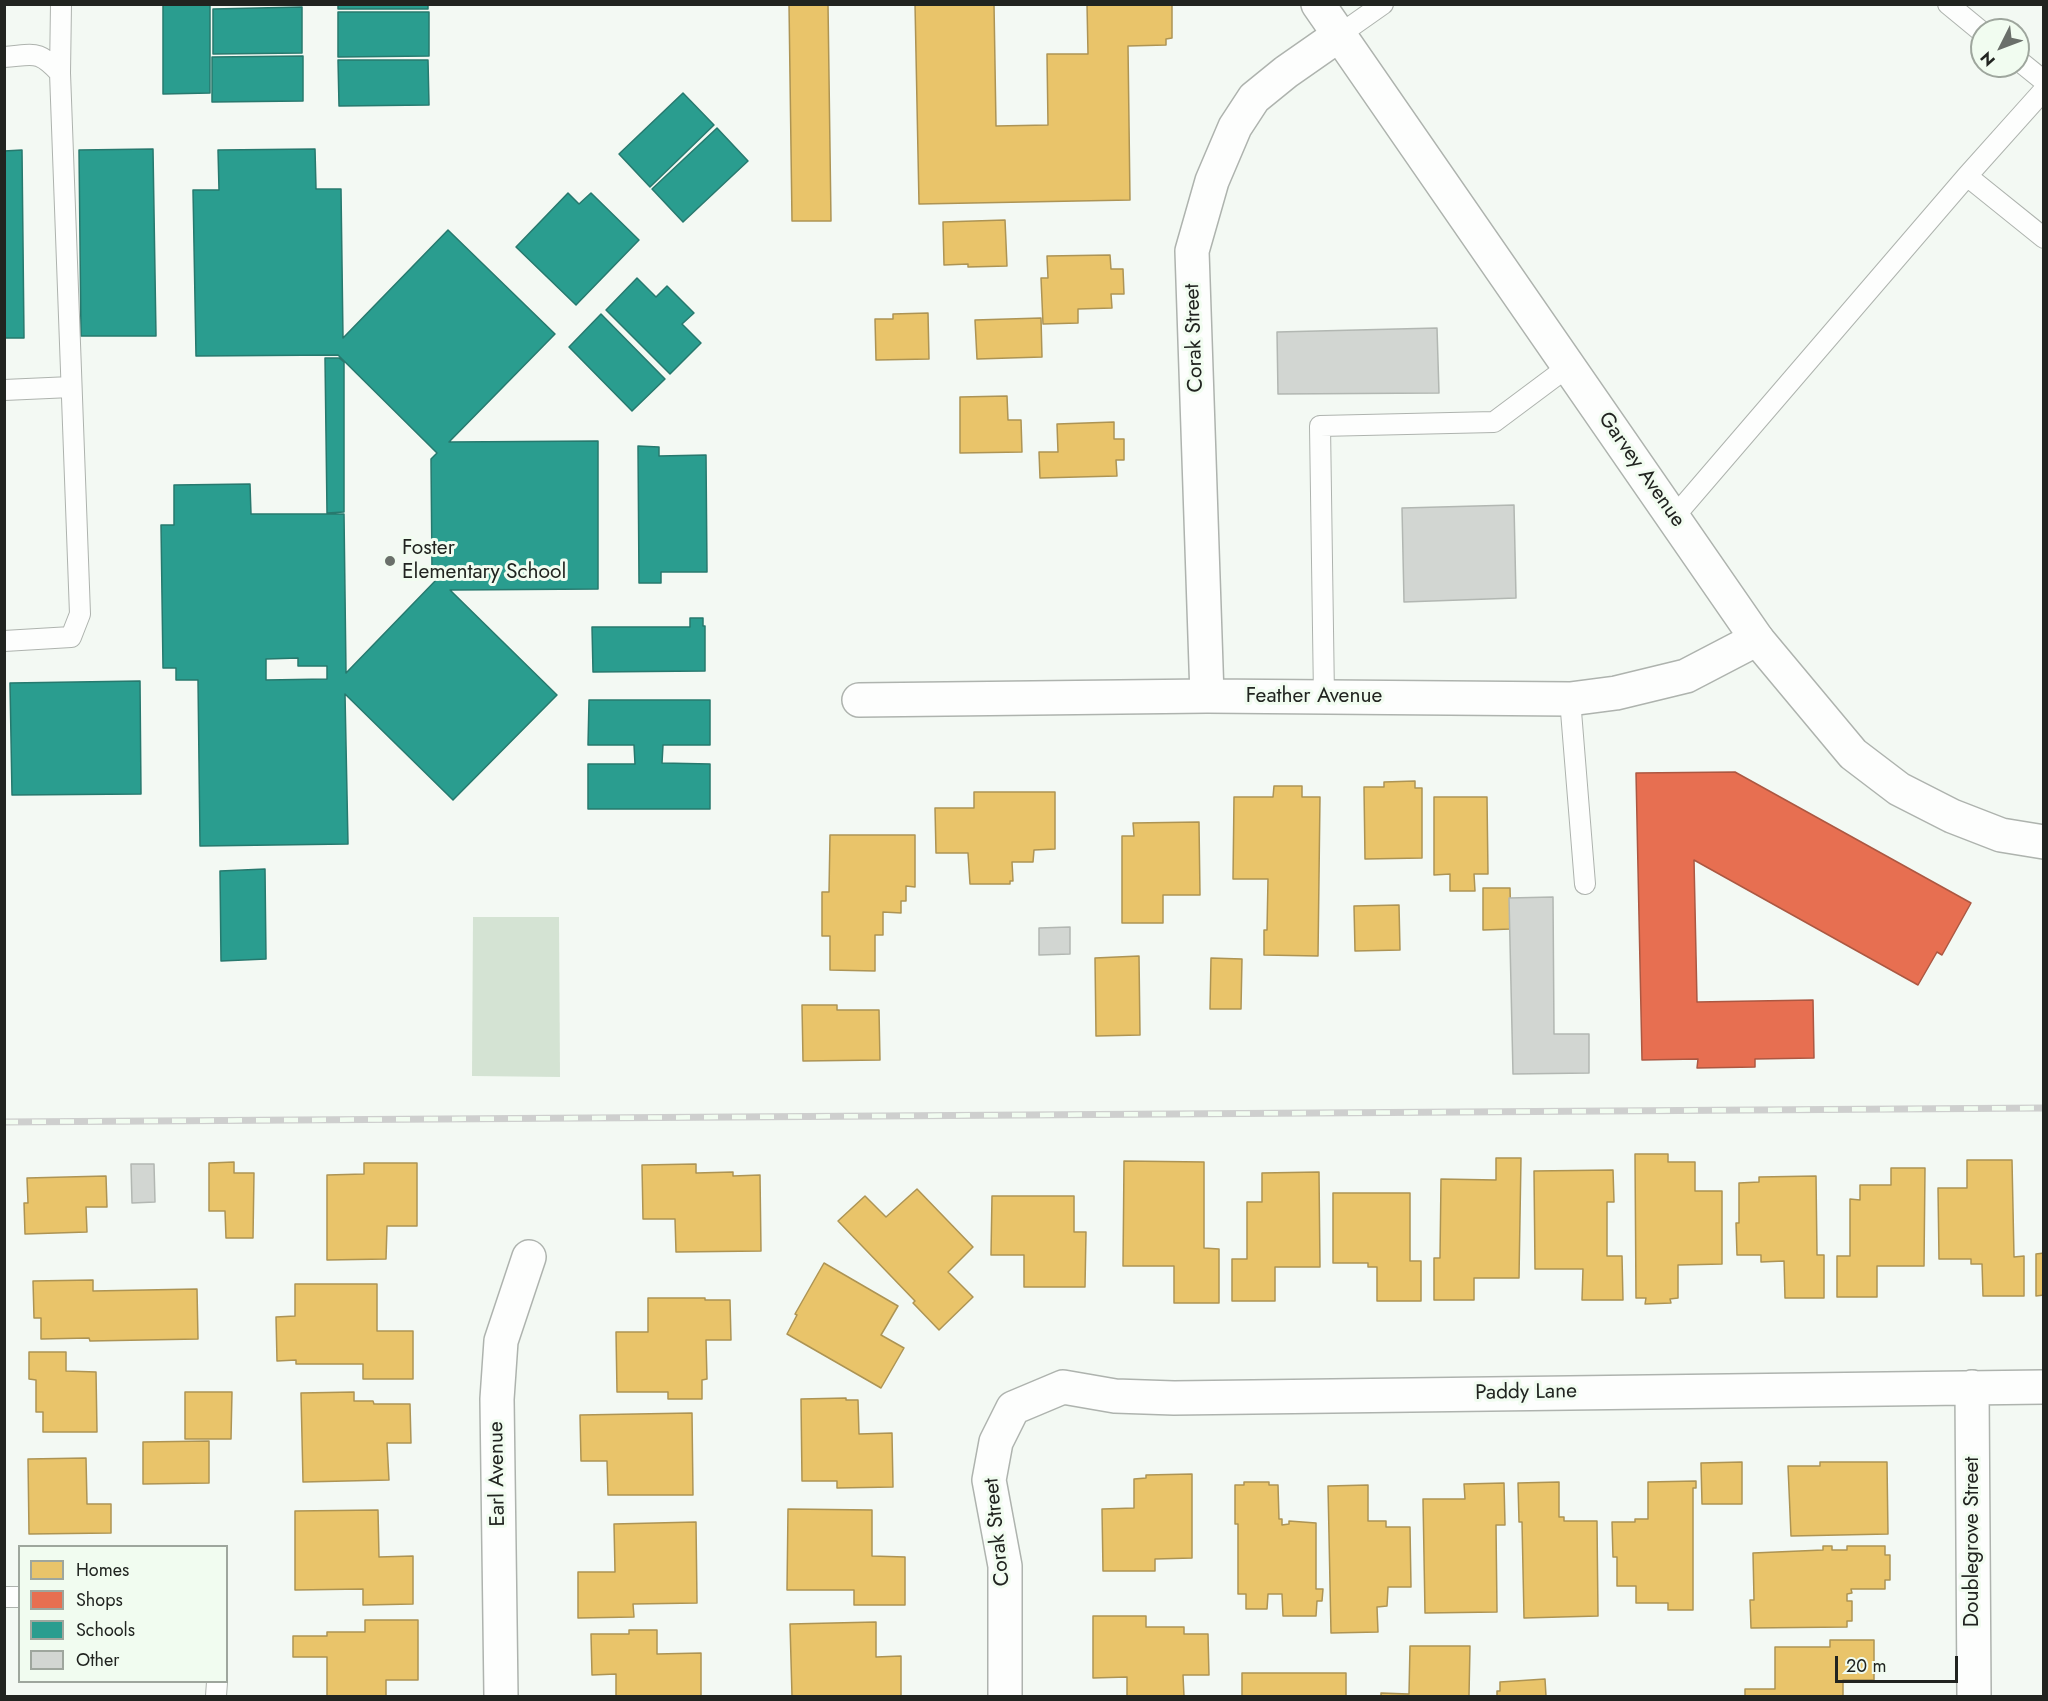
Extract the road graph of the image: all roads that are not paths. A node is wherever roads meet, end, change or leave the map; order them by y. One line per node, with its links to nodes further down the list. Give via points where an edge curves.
1 (61, 4): 9 (lane)
2 (1318, 4): 6 (street, Garvey Avenue)
3 (1383, 4): 6 (lane)
4 (1948, 4): 5 (lane)
5 (1970, 22)
6 (1340, 35): 14 (street, Garvey Avenue); 20 (street, Corak Street, via 1254,98 1235,127 1212,181 1192,251)
7 (4, 57): 9 (lane, via 31,54 46,59)
8 (2030, 70): 10 (lane)
9 (60, 74): 15 (lane)
10 (2043, 81)
11 (2043, 90): 12 (lane)
12 (1967, 176): 13 (lane); 17 (lane)
13 (2043, 238)
14 (1569, 366): 17 (street, Garvey Avenue); 21 (lane, via 1494,422 1320,426)
15 (71, 387): 16 (lane); 19 (lane, via 80,614 71,637)
16 (4, 390)
17 (1674, 517): 18 (street, Garvey Avenue)
18 (1757, 639): 22 (street, Feather Avenue, via 1686,676 1616,693); 24 (street, Garvey Avenue, via 1853,754 1899,789 2001,835)
19 (4, 641)
20 (1207, 696): 21 (street, Feather Avenue); 23 (street, Feather Avenue)
21 (1324, 697): 22 (street, Feather Avenue)
22 (1570, 699): 25 (lane)
23 (859, 700)
24 (2043, 842)
25 (1585, 884)
26 (529, 1257): 30 (street, Earl Avenue, via 501,1341 497,1399)
27 (1972, 1387): 28 (street, Paddy Lane); 29 (street, Paddy Lane, via 1174,1398 1063,1387); 32 (street, Doublegrove Street)
28 (2043, 1387)
29 (1013, 1408): 31 (street, Corak Street, via 996,1442 989,1480 1005,1566)
30 (501, 1696)
31 (1005, 1696)
32 (1974, 1696)

